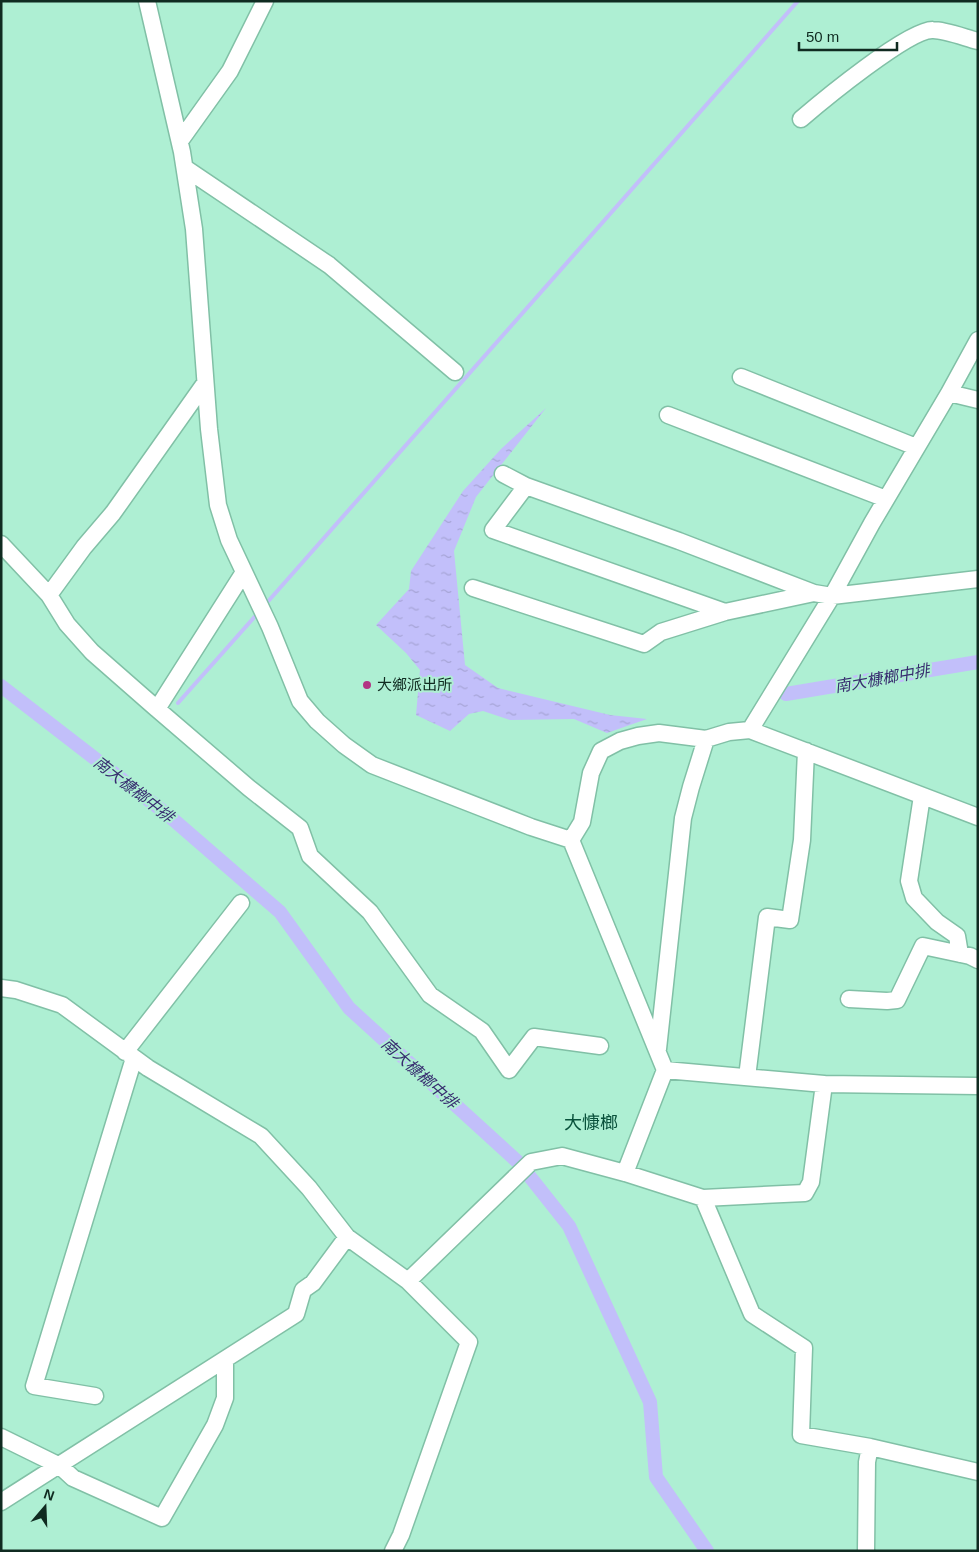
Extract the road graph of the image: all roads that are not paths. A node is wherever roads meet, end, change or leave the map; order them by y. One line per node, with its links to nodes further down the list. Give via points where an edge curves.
1 (147, 1): 5 (street)
2 (265, 1): 5 (street, via 230,71)
3 (978, 41): 4 (street, via 933,30 918,33 841,85)
4 (800, 119)
5 (180, 141): 6 (street)
6 (185, 168): 8 (street, via 329,265); 10 (street, via 194,229)
7 (978, 340): 11 (street)
8 (455, 372)
9 (741, 377): 14 (street)
10 (205, 383): 19 (street, via 218,505); 23 (street, via 113,513)
11 (949, 393): 12 (street); 14 (street)
12 (978, 400)
13 (668, 415): 17 (street)
14 (916, 447): 17 (street)
15 (503, 474): 16 (street)
16 (526, 486): 22 (street); 25 (street, via 493,530)
17 (886, 499): 24 (street)
18 (1, 544): 23 (street)
19 (244, 572): 26 (street); 32 (street, via 300,702 344,745 372,765)
20 (978, 579): 24 (street)
21 (473, 588): 25 (street, via 644,644 661,632)
22 (814, 593): 24 (street); 25 (street)
23 (49, 596): 26 (street, via 67,624 92,652)
24 (832, 596): 27 (street)
25 (725, 612)
26 (157, 709): 38 (street, via 300,828 310,856 370,912 430,995 482,1030 510,1070 534,1037)
27 (750, 730): 28 (street); 29 (street)
28 (706, 739): 32 (street, via 659,733 620,741 601,752 591,773 582,822); 39 (street, via 683,818)
29 (806, 752): 30 (street); 42 (street, via 802,840 790,920 767,918)
30 (922, 796): 31 (street); 34 (street, via 909,881 914,898 937,922 958,936)
31 (978, 817)
32 (571, 840): 39 (street)
33 (241, 903): 40 (street)
34 (960, 954): 35 (street); 37 (street, via 923,946 897,1000)
35 (978, 960)
36 (1, 988): 40 (street, via 62,1005)
37 (849, 999)
38 (600, 1046)
39 (658, 1052): 41 (street)
40 (130, 1055): 47 (street, via 261,1136 309,1188); 50 (street, via 34,1386)
41 (665, 1070): 42 (street); 45 (street)
42 (747, 1077): 43 (street)
43 (824, 1084): 44 (street); 46 (street, via 811,1182 805,1193)
44 (978, 1086)
45 (625, 1173): 46 (street); 48 (street, via 562,1156 531,1162)
46 (703, 1198): 52 (street, via 752,1314 804,1348 801,1435)
47 (347, 1237): 48 (street); 49 (street, via 313,1283 303,1290 296,1314)
48 (408, 1281): 56 (street, via 469,1342 401,1535)
49 (225, 1361): 53 (street); 53 (street, via 225,1398 215,1425 162,1518 73,1478)
50 (95, 1396)
51 (1, 1437): 53 (street)
52 (870, 1447): 54 (street); 57 (street)
53 (60, 1466): 55 (street)
54 (978, 1472)
55 (1, 1502)
56 (392, 1551)
57 (866, 1551)

